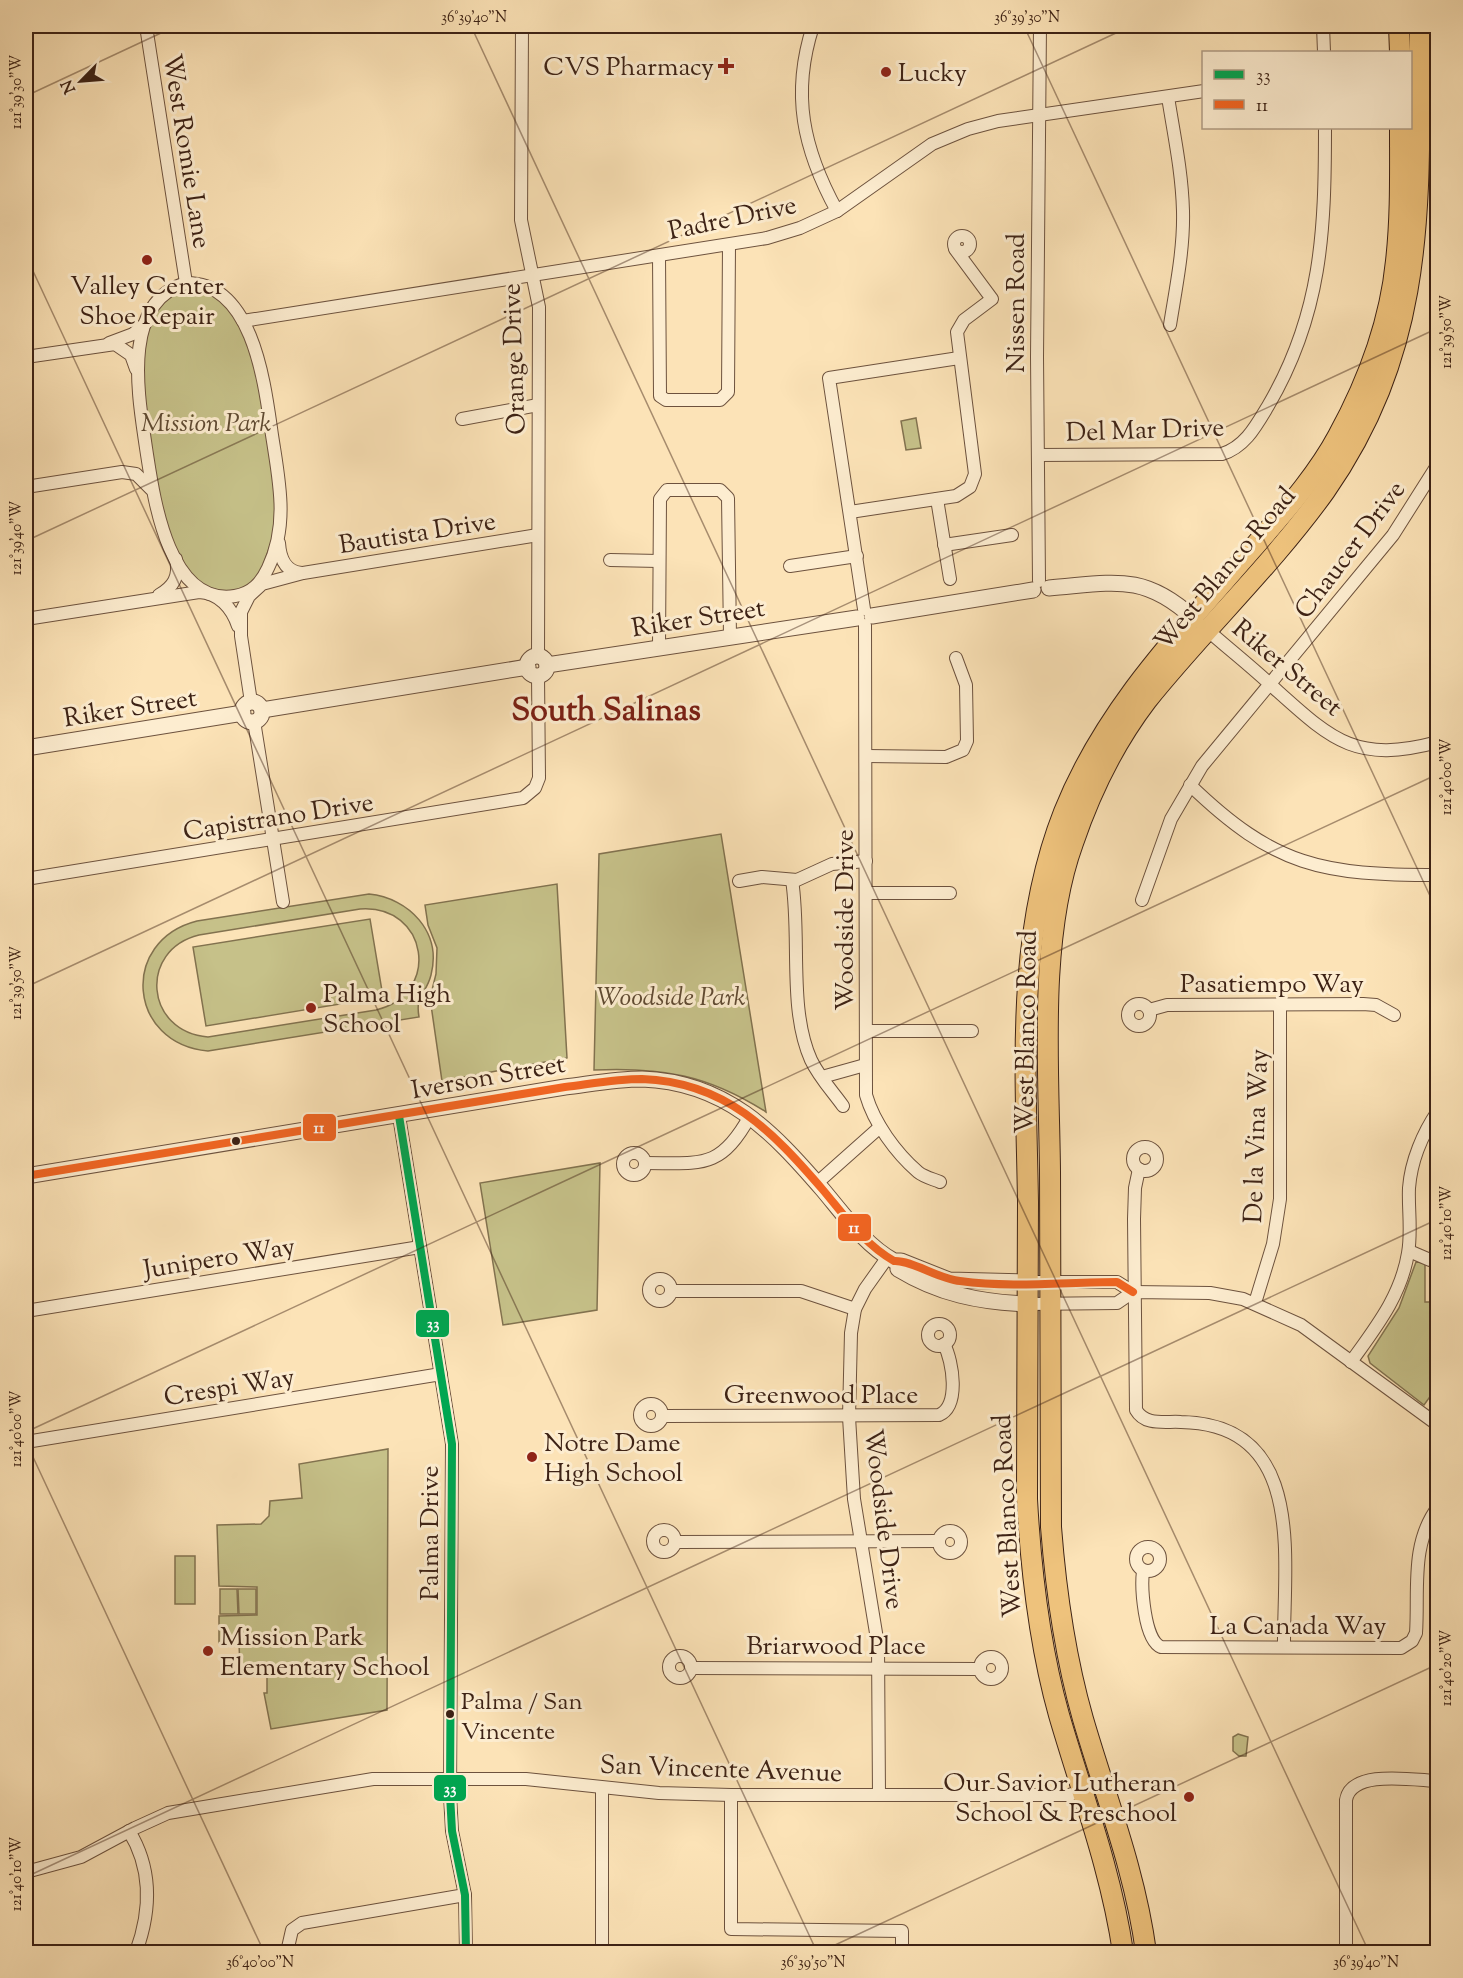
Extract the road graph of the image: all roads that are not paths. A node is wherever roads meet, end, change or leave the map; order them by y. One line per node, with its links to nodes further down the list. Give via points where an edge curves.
1 (146, 26): 21 (street, West Romie Lane)
2 (522, 26): 20 (street, Orange Drive, via 521,220)
3 (813, 26): 16 (street, via 803,68 803,118 808,149)
4 (1040, 26): 13 (street, Nissen Road)
5 (1323, 26): 8 (street)
6 (1399, 26): 9 (main road)
7 (1420, 26): 10 (main road, West Blanco Road)
8 (1324, 51)
9 (1400, 51)
10 (1422, 76): 58 (main road, West Blanco Road, via 1415,255 1404,314 1386,375 1358,436 1325,491)
11 (1202, 91): 12 (street, Padre Drive)
12 (1168, 97): 13 (street, Padre Drive); 25 (street, via 1183,212)
13 (1040, 114): 16 (street, Padre Drive, via 978,126 932,144); 34 (street, Nissen Road)
14 (1325, 129): 34 (street, Del Mar Drive, via 1323,238 1311,304 1286,371 1244,441 1222,454)
15 (1400, 129): 58 (main road, West Blanco Road, via 1396,264 1386,316 1365,380 1337,438 1307,484)
16 (837, 211): 17 (street, Padre Drive, via 787,232)
17 (729, 245): 19 (street, Padre Drive); 19 (street, via 728,392 720,400 666,400 660,396)
18 (955, 249): 29 (street, via 992,299 958,328)
19 (659, 256): 20 (street, Padre Drive)
20 (534, 276): 22 (street, Padre Drive); 31 (street, Orange Drive, via 539,307)
21 (186, 283): 23 (street, West Romie Lane, via 197,283 218,294); 24 (street, West Romie Lane, via 163,297)
22 (281, 316): 23 (street, Padre Drive); 27 (street, via 261,327)
23 (243, 321): 27 (street, West Romie Lane)
24 (146, 322): 26 (street, via 133,334); 30 (street, West Romie Lane)
25 (1170, 325)
26 (105, 344): 28 (street); 30 (street, via 116,344 126,350)
27 (255, 345): 43 (street, West Romie Lane, via 282,494)
28 (26, 357)
29 (959, 358): 39 (street, via 975,474 966,491); 40 (street, Woodside Drive, via 829,378)
30 (137, 370): 33 (street, West Romie Lane)
31 (538, 405): 32 (street); 41 (street, Orange Drive)
32 (462, 419)
33 (146, 445): 36 (street, via 141,459); 38 (street, West Romie Lane)
34 (1038, 455): 52 (street, Nissen Road)
35 (1437, 464): 64 (street, Chaucer Drive, via 1393,535)
36 (122, 472): 37 (street); 38 (street, via 140,476)
37 (26, 487)
38 (153, 492): 46 (street, West Romie Lane, via 159,522)
39 (937, 499): 40 (street); 44 (street)
40 (850, 512): 45 (street, Woodside Drive)
41 (538, 535): 50 (street, Bautista Drive); 63 (street, Orange Drive)
42 (1012, 535): 44 (street)
43 (278, 540): 50 (street, via 286,566); 53 (street, West Romie Lane, via 271,563)
44 (944, 545): 51 (street)
45 (857, 556): 49 (street); 56 (street, Woodside Drive)
46 (176, 559): 54 (street, West Romie Lane); 55 (street, via 174,584)
47 (610, 560): 48 (street)
48 (659, 561): 60 (street, via 663,492 724,492 729,502); 61 (street)
49 (790, 566)
50 (303, 573): 53 (street, Bautista Drive, via 272,579)
51 (950, 579)
52 (1040, 586): 56 (street, Riker Street); 58 (street, Riker Street, via 1121,582 1141,585 1168,597)
53 (256, 587): 54 (street, via 236,596); 59 (street, West Romie Lane, via 241,612)
54 (209, 594): 55 (street, via 190,592); 59 (street, West Romie Lane, via 229,608)
55 (155, 597): 57 (street)
56 (865, 617): 60 (street, Riker Street); 68 (street, Woodside Drive)
57 (26, 619)
58 (1200, 624): 64 (street, Riker Street); 102 (main road, West Blanco Road, via 1134,686 1098,739 1064,811 1041,885 1028,977); 103 (main road, West Blanco Road, via 1100,776 1061,880 1050,960)
59 (241, 636): 65 (street, West Romie Lane)
60 (730, 636): 61 (street, Riker Street)
61 (659, 647): 63 (street, Riker Street)
62 (956, 658): 68 (street, via 966,685 967,741 963,750 946,757)
63 (538, 666): 65 (street, Riker Street); 70 (street, Orange Drive, via 539,778)
64 (1271, 685): 66 (street, Riker Street, via 1341,742 1387,751); 69 (street, Chaucer Drive, via 1224,738)
65 (253, 712): 67 (street, Riker Street); 71 (street, West Romie Lane)
66 (1437, 742)
67 (26, 748)
68 (867, 756): 72 (street, Woodside Drive)
69 (1190, 785): 73 (street, via 1239,828 1304,862 1354,873); 79 (street, Chaucer Drive, via 1167,828)
70 (535, 788): 71 (street, Capistrano Drive, via 516,799)
71 (273, 840): 74 (street, Capistrano Drive); 80 (street, West Romie Lane)
72 (866, 861): 75 (street, via 832,864); 77 (street, Woodside Drive)
73 (1437, 875)
74 (26, 879)
75 (792, 880): 76 (street, via 762,877); 87 (street, via 800,1006 809,1054)
76 (739, 881)
77 (866, 893): 78 (street); 84 (street, Woodside Drive)
78 (950, 893)
79 (1142, 900)
80 (283, 902)
81 (1280, 1005): 82 (street, Pasatiempo Way, via 1167,1005); 83 (street, Pasatiempo Way, via 1376,1005); 106 (street, De la Vina Way, via 1280,1199 1274,1244)
82 (1149, 1010)
83 (1394, 1015)
84 (867, 1031): 85 (street); 86 (street, Woodside Drive)
85 (972, 1031)
86 (865, 1065): 87 (street); 92 (street, Woodside Drive, via 866,1095)
87 (822, 1077): 88 (street)
88 (843, 1106)
89 (1437, 1111): 99 (street, via 1412,1170)
90 (399, 1116): 91 (street, Iverson Street, via 565,1087 643,1079 683,1084); 95 (street, Iverson Street); 98 (street, Palma Drive)
91 (750, 1116): 93 (street, via 735,1141 711,1160 692,1164); 97 (street, Iverson Street, via 787,1148)
92 (880, 1127): 96 (street, Woodside Drive, via 920,1174); 97 (street)
93 (645, 1163)
94 (1139, 1169): 105 (street, via 1134,1199)
95 (26, 1176)
96 (940, 1182)
97 (817, 1183): 100 (street, Iverson Street, via 858,1231)
98 (420, 1247): 110 (street, Junipero Way); 113 (street, Palma Drive)
99 (1409, 1251): 101 (street); 112 (street, via 1395,1298)
100 (891, 1260): 102 (street, Iverson Street, via 959,1281); 107 (street, Iverson Street, via 907,1275 952,1294 986,1302); 109 (street, Woodside Drive, via 865,1288)
101 (1437, 1260)
102 (1027, 1282): 103 (street); 107 (main road, West Blanco Road)
103 (1051, 1282): 105 (street, via 1117,1282); 108 (main road, West Blanco Road)
104 (671, 1291): 109 (street, via 801,1291)
105 (1133, 1292): 106 (street, via 1210,1293); 108 (street, via 1118,1303); 123 (street, via 1134,1404 1138,1414 1150,1421 1200,1423 1232,1434 1256,1452 1276,1483 1284,1520)
106 (1255, 1303): 112 (street, via 1301,1326)
107 (1027, 1304): 108 (street); 131 (main road, West Blanco Road, via 1030,1561 1045,1659)
108 (1051, 1304): 129 (main road, West Blanco Road, via 1051,1527 1056,1590 1067,1656)
109 (855, 1309): 115 (street, Woodside Drive)
110 (26, 1311)
111 (944, 1344): 115 (street, Greenwood Place, via 951,1363 951,1402 946,1412 934,1416)
112 (1351, 1362): 116 (street)
113 (441, 1374): 117 (street, Crespi Way); 127 (street, Palma Drive, via 452,1444)
114 (662, 1416): 115 (street, Greenwood Place)
115 (849, 1417): 121 (street, Woodside Drive, via 851,1473)
116 (1437, 1425)
117 (26, 1442)
118 (1437, 1507): 123 (street, La Canada Way, via 1426,1527 1419,1555 1416,1633 1412,1641 1397,1648)
119 (939, 1541): 121 (street)
120 (675, 1542): 121 (street)
121 (863, 1542): 125 (street, Woodside Drive)
122 (1143, 1570): 123 (street, La Canada Way, via 1150,1635 1157,1646)
123 (1284, 1647)
124 (691, 1668): 125 (street, Briarwood Place)
125 (879, 1668): 126 (street, Briarwood Place); 132 (street, Woodside Drive)
126 (980, 1669)
127 (450, 1779): 130 (street, San Vincente Avenue, via 526,1779); 134 (street, San Vincente Avenue, via 373,1779 236,1800 168,1813); 136 (street, Palma Drive, via 452,1831)
128 (1437, 1781): 144 (street, via 1368,1780 1350,1789 1346,1800)
129 (1105, 1784): 131 (street, San Vincente Avenue); 143 (main road, West Blanco Road, via 1132,1875)
130 (602, 1788): 133 (street, San Vincente Avenue); 140 (street)
131 (1083, 1792): 132 (street, San Vincente Avenue); 142 (main road, West Blanco Road, via 1108,1871)
132 (879, 1795): 133 (street, San Vincente Avenue)
133 (731, 1796): 141 (street, via 731,1929 902,1931)
134 (129, 1831): 135 (street, San Vincente Avenue, via 70,1862); 137 (street, via 148,1886 148,1912)
135 (26, 1872)
136 (465, 1895): 138 (street, via 302,1923 292,1930); 139 (street, Palma Drive)
137 (136, 1953)
138 (287, 1953)
139 (466, 1953)
140 (602, 1953)
141 (902, 1953)
142 (1123, 1953)
143 (1146, 1953)
144 (1346, 1953)

